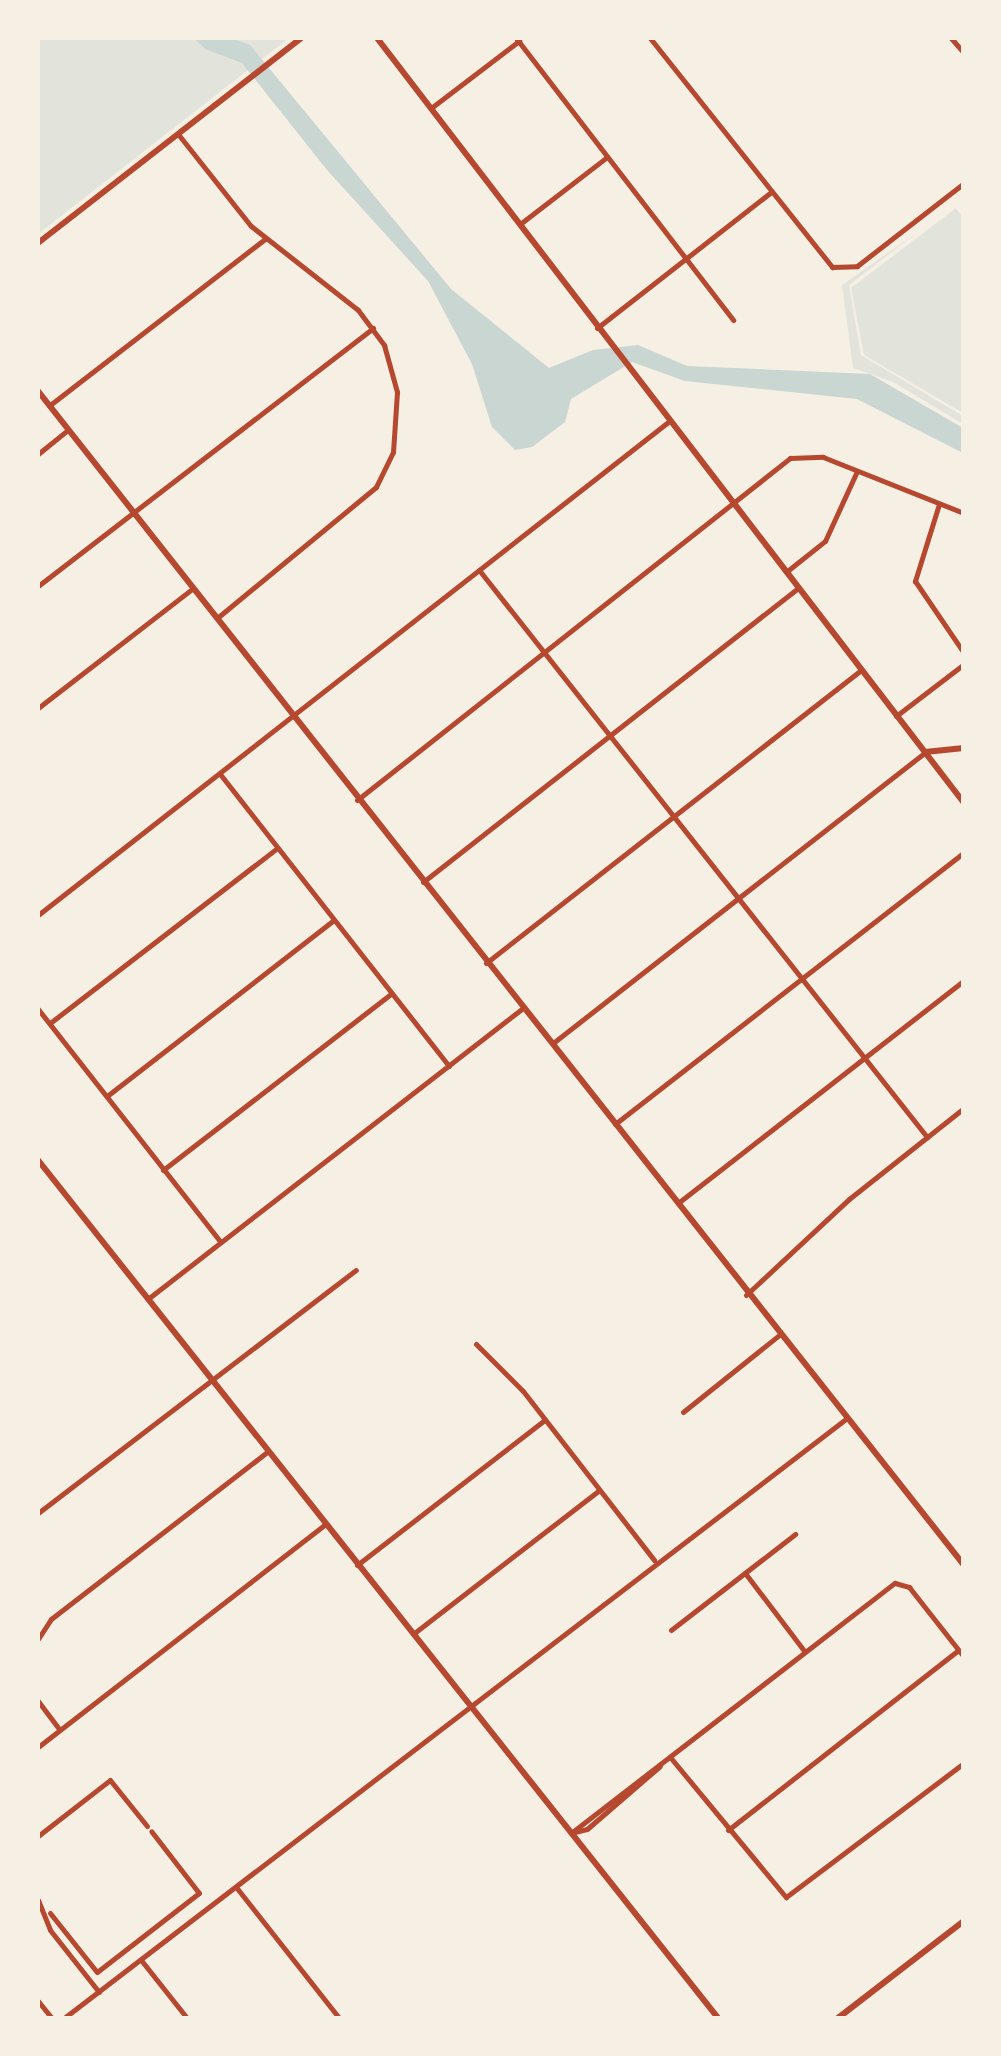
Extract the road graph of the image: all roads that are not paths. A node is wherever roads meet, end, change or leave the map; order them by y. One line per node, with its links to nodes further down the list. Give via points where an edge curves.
1 (301, 38): 8 (street)
2 (377, 38): 7 (street)
3 (650, 38): 11 (street)
4 (951, 38): 6 (street)
5 (517, 39): 7 (street); 9 (street)
6 (964, 53)
7 (432, 108): 12 (street)
8 (178, 134): 13 (street); 14 (street)
9 (607, 157): 12 (street); 15 (street)
10 (964, 183): 11 (street, via 857,266 840,271)
11 (771, 192): 15 (street)
12 (520, 224): 18 (street)
13 (265, 239): 17 (street, via 339,292); 20 (street)
14 (38, 243)
15 (685, 259): 16 (street); 18 (street)
16 (733, 320)
17 (373, 328): 27 (street); 34 (street, via 394,370 398,412 392,452 376,488)
18 (597, 328): 21 (street)
19 (38, 390): 20 (street)
20 (49, 406): 22 (street)
21 (668, 422): 26 (street); 29 (street)
22 (68, 430): 23 (street); 27 (street)
23 (38, 454)
24 (857, 471): 25 (street); 26 (street, via 823,457 790,458); 30 (street, via 825,541)
25 (940, 504): 28 (street); 36 (street, via 915,580)
26 (734, 506): 30 (street); 35 (street)
27 (132, 514): 31 (street); 32 (street)
28 (964, 514)
29 (479, 570): 35 (street); 41 (street)
30 (786, 572): 33 (street)
31 (38, 586)
32 (193, 588): 34 (street); 39 (street)
33 (798, 588): 38 (street); 42 (street)
34 (216, 619): 41 (street)
35 (545, 654): 42 (street); 46 (street)
36 (964, 654)
37 (964, 664): 40 (street)
38 (861, 670): 40 (street); 48 (street)
39 (38, 708)
40 (896, 716): 44 (street)
41 (292, 717): 45 (street); 46 (street)
42 (610, 735): 48 (street); 51 (street)
43 (964, 748): 44 (street)
44 (925, 752): 47 (street); 52 (street)
45 (220, 774): 49 (street); 53 (street)
46 (357, 800): 51 (street)
47 (964, 803)
48 (672, 818): 52 (street); 55 (street)
49 (278, 848): 54 (street); 61 (street)
50 (964, 852): 56 (street)
51 (423, 882): 55 (street)
52 (738, 900): 56 (street); 62 (street)
53 (38, 916)
54 (334, 920): 58 (street); 65 (street)
55 (486, 964): 60 (street)
56 (801, 978): 63 (street); 67 (street)
57 (964, 980): 63 (street)
58 (392, 993): 64 (street); 70 (street)
59 (38, 1009): 61 (street)
60 (522, 1009): 62 (street); 64 (street)
61 (49, 1024): 65 (street)
62 (550, 1045): 67 (street)
63 (864, 1058): 68 (street); 71 (street)
64 (449, 1066): 72 (street)
65 (106, 1097): 70 (street)
66 (964, 1108): 68 (street)
67 (614, 1124): 71 (street)
68 (927, 1137): 74 (street)
69 (38, 1160): 75 (street)
70 (163, 1170): 72 (street)
71 (676, 1205): 74 (street)
72 (221, 1242): 75 (street)
73 (356, 1270): 78 (street)
74 (746, 1295): 76 (street)
75 (147, 1300): 78 (street)
76 (778, 1335): 79 (street); 80 (street)
77 (476, 1344): 81 (street)
78 (210, 1379): 82 (street); 84 (street)
79 (684, 1412)
80 (849, 1416): 87 (street); 89 (street)
81 (544, 1421): 83 (street); 88 (street)
82 (267, 1452): 85 (street); 93 (street, via 50,1619)
83 (598, 1491): 87 (street); 92 (street)
84 (38, 1513)
85 (325, 1524): 88 (street); 99 (street)
86 (795, 1534): 90 (street)
87 (654, 1560): 98 (street)
88 (358, 1565): 92 (street)
89 (964, 1565)
90 (745, 1573): 91 (street); 95 (street)
91 (672, 1630)
92 (413, 1634): 98 (street)
93 (38, 1639)
94 (958, 1650): 95 (street, via 900,1582); 96 (street); 103 (street)
95 (805, 1652): 101 (street)
96 (964, 1657)
97 (38, 1701): 99 (street)
98 (469, 1705): 104 (street); 106 (street)
99 (60, 1730): 100 (street)
100 (38, 1747)
101 (670, 1757): 103 (street); 104 (street); 104 (street, via 587,1829)
102 (964, 1764): 103 (street, via 786,1897)
103 (728, 1830)
104 (571, 1833): 120 (street)
105 (38, 1836): 110 (street, via 110,1780 200,1893)
106 (236, 1886): 111 (street); 119 (street)
107 (38, 1900): 113 (street, via 40,1915)
108 (50, 1913): 110 (street, via 97,1972)
109 (964, 1920): 115 (street)
110 (146, 1934): 111 (street)
111 (156, 1948): 112 (street)
112 (140, 1960): 113 (street); 118 (street)
113 (100, 1992): 117 (street)
114 (38, 2001): 116 (street)
115 (848, 2016): 121 (street)
116 (52, 2018)
117 (64, 2018)
118 (188, 2018)
119 (339, 2018)
120 (718, 2018)
121 (838, 2018)

